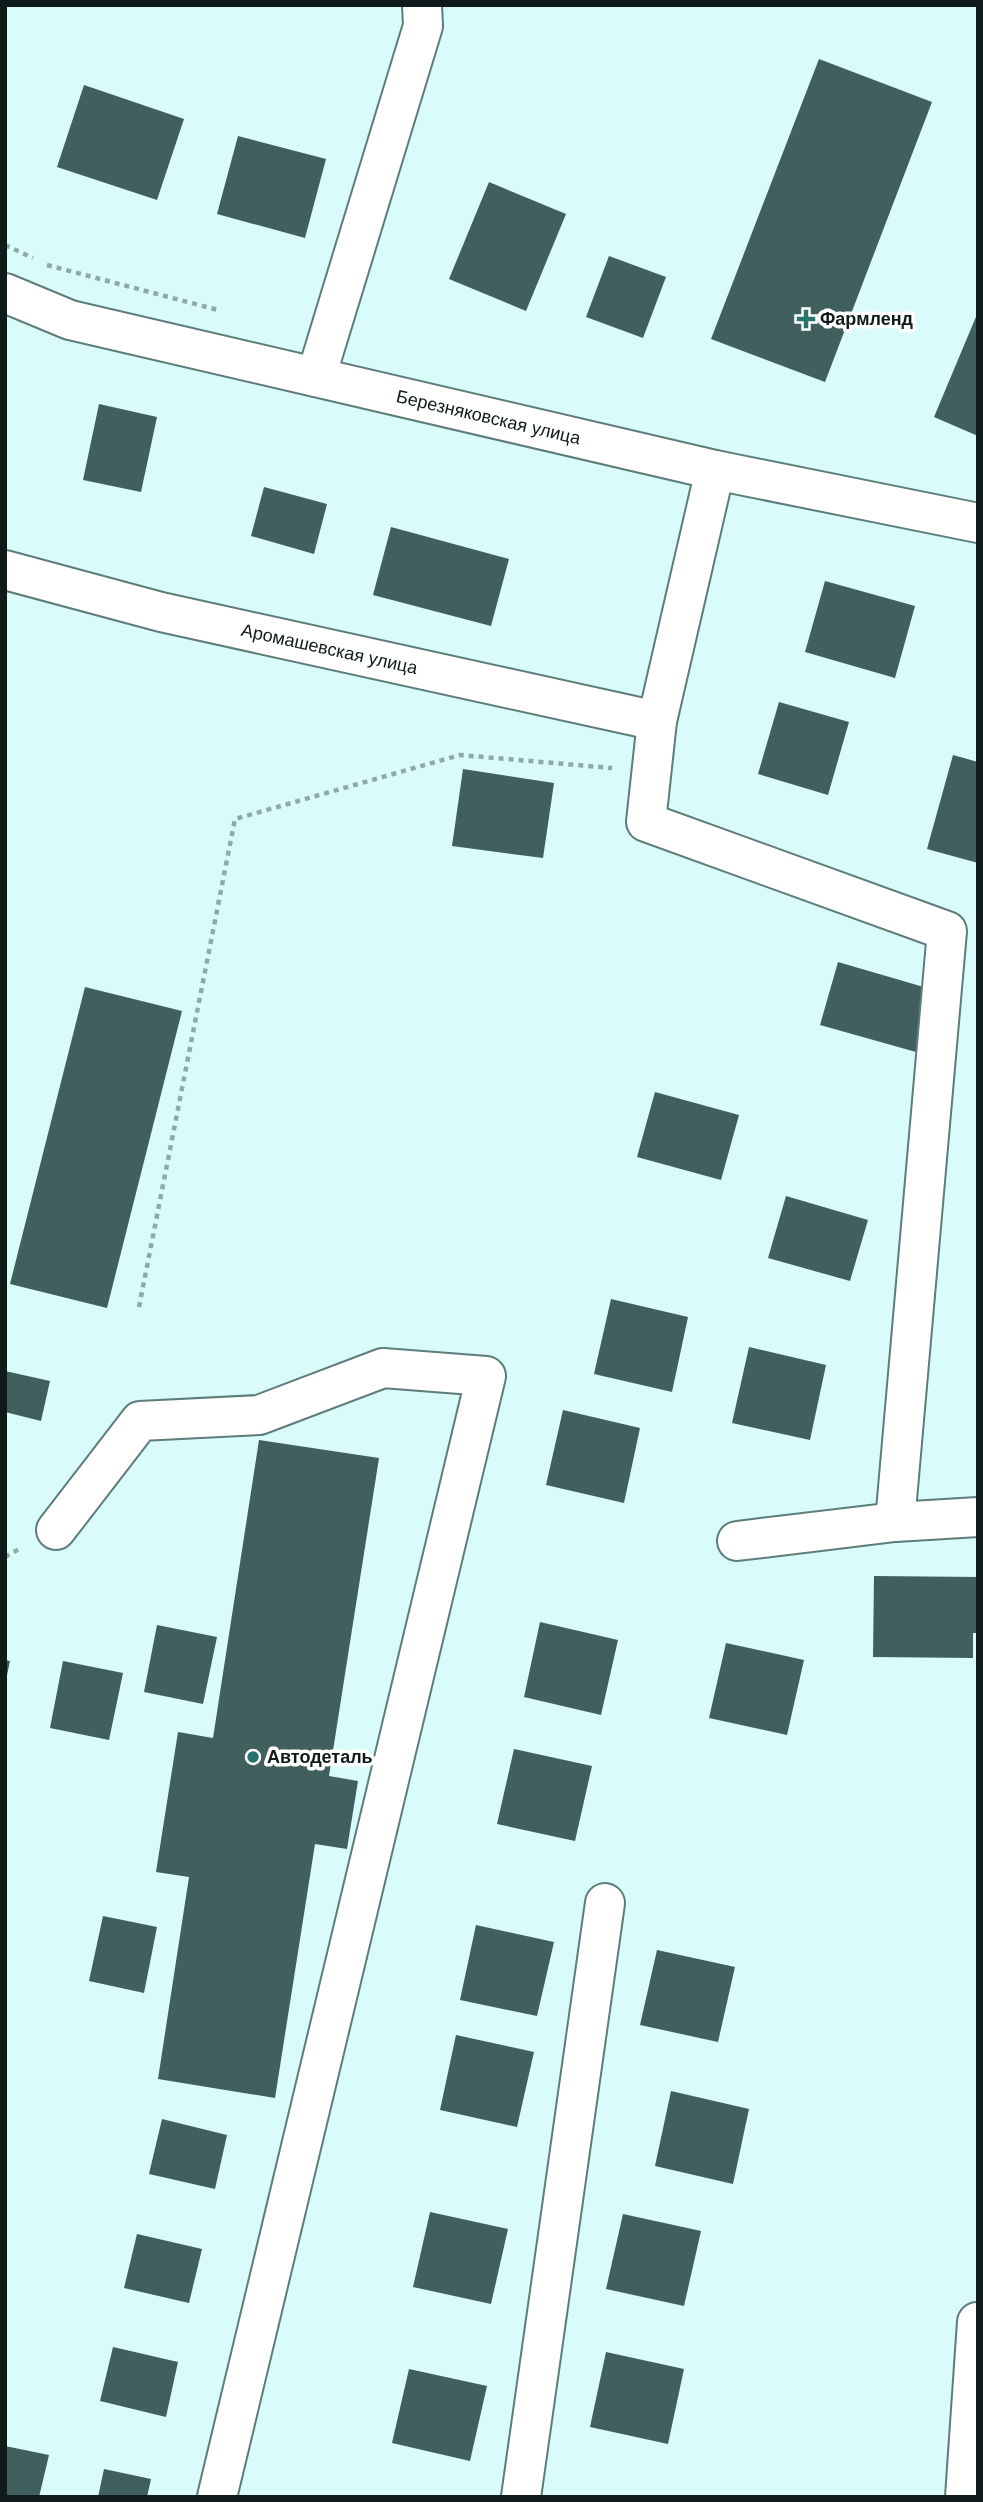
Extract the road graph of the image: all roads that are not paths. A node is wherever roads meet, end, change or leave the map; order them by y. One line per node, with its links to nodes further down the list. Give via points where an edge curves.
1 (422, 5): 3 (street, via 424,26)
2 (5, 293): 3 (street, Березняковская улица, via 70,320)
3 (316, 377): 4 (street, Березняковская улица)
4 (715, 470): 5 (street, Березняковская улица); 7 (street)
5 (978, 523)
6 (5, 570): 7 (street, Аромашевская улица, via 160,612)
7 (657, 721): 9 (street, via 646,822 947,931)
8 (978, 1517): 9 (street)
9 (895, 1522): 11 (street)
10 (56, 1530): 14 (street, via 140,1421 259,1415 383,1368 486,1376)
11 (737, 1541)
12 (605, 1903): 15 (street)
13 (977, 2322): 16 (street)
14 (217, 2497)
15 (520, 2497)
16 (965, 2497)

